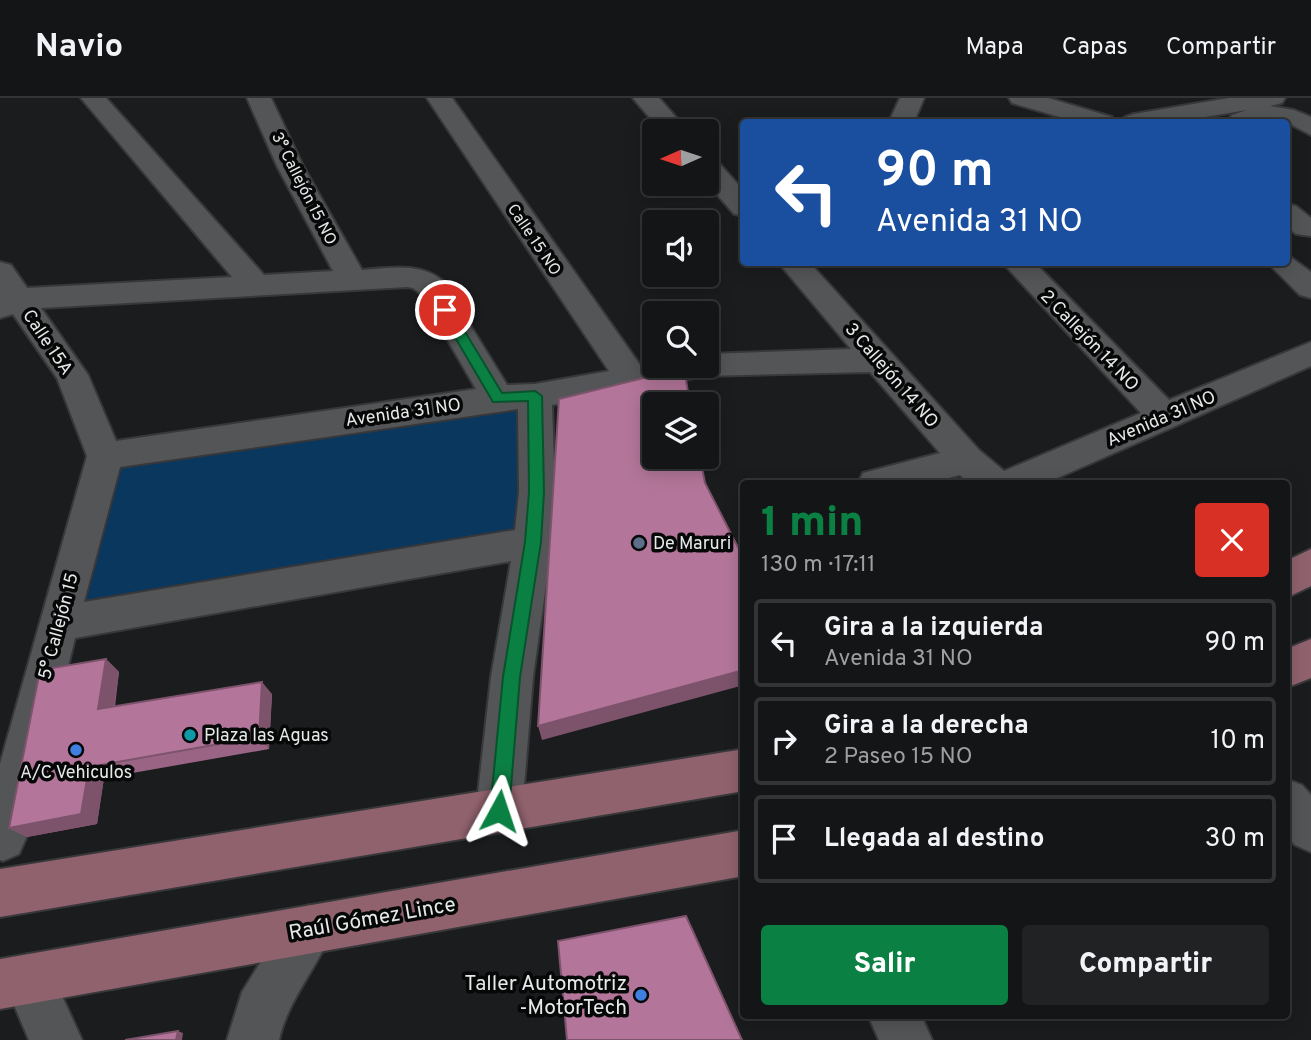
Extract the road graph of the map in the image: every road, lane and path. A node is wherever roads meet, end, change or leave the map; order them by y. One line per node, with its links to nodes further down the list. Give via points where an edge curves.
1 (93, 98): 25 (street)
2 (259, 98): 24 (street, 3° Callejón 15 NO, via 290,166)
3 (439, 98): 32 (street, Calle 15 NO)
4 (645, 98): 11 (street)
5 (912, 98): 12 (street)
6 (1021, 98): 13 (street)
7 (1083, 98): 14 (street)
8 (1273, 98): 15 (street)
9 (1304, 98): 10 (street)
10 (1311, 103)
11 (664, 119)
12 (903, 119)
13 (1093, 119)
14 (1108, 119)
15 (1151, 119)
16 (1241, 119): 17 (street, via 1259,113 1287,114)
17 (1311, 127)
18 (719, 180): 19 (street)
19 (740, 204)
20 (796, 266): 29 (street, 3 Callejón 14 NO)
21 (1020, 266): 34 (street, 2 Callejón 14 NO)
22 (1285, 266): 26 (street)
23 (0, 272): 27 (street, Calle 15A)
24 (352, 278): 25 (street); 33 (street, via 423,279)
25 (254, 283): 27 (street)
26 (1311, 288)
27 (9, 304): 35 (street, Calle 15A, via 72,375)
28 (1311, 353): 34 (street, Avenida 31 NO)
29 (880, 360): 30 (street); 36 (street, 3 Callejón 14 NO)
30 (719, 365)
31 (642, 376): 32 (street, Avenida 31 NO)
32 (632, 379): 33 (street, Avenida 31 NO)
33 (516, 397): 35 (street, Avenida 31 NO); 40 (street, via 537,492)
34 (1165, 417): 39 (street, Avenida 31 NO)
35 (105, 456): 43 (street, 5° Callejón 15)
36 (967, 460): 37 (street); 38 (street, 3 Callejón 14 NO)
37 (888, 480)
38 (990, 480)
39 (1018, 480)
40 (533, 542): 43 (street); 47 (street, via 512,677)
41 (1311, 565): 42 (main road)
42 (1290, 579)
43 (58, 624): 48 (street, 5° Callejón 15)
44 (1311, 657): 45 (main road)
45 (1290, 668)
46 (740, 771): 47 (main road)
47 (499, 811): 50 (main road)
48 (3, 838)
49 (740, 854): 51 (main road, Raúl Gómez Lince)
50 (14, 890)
51 (309, 929): 52 (main road, Raúl Gómez Lince); 55 (street, via 260,1010)
52 (12, 981): 54 (street)
53 (896, 1019): 56 (street)
54 (56, 1040)
55 (253, 1040)
56 (906, 1040)

